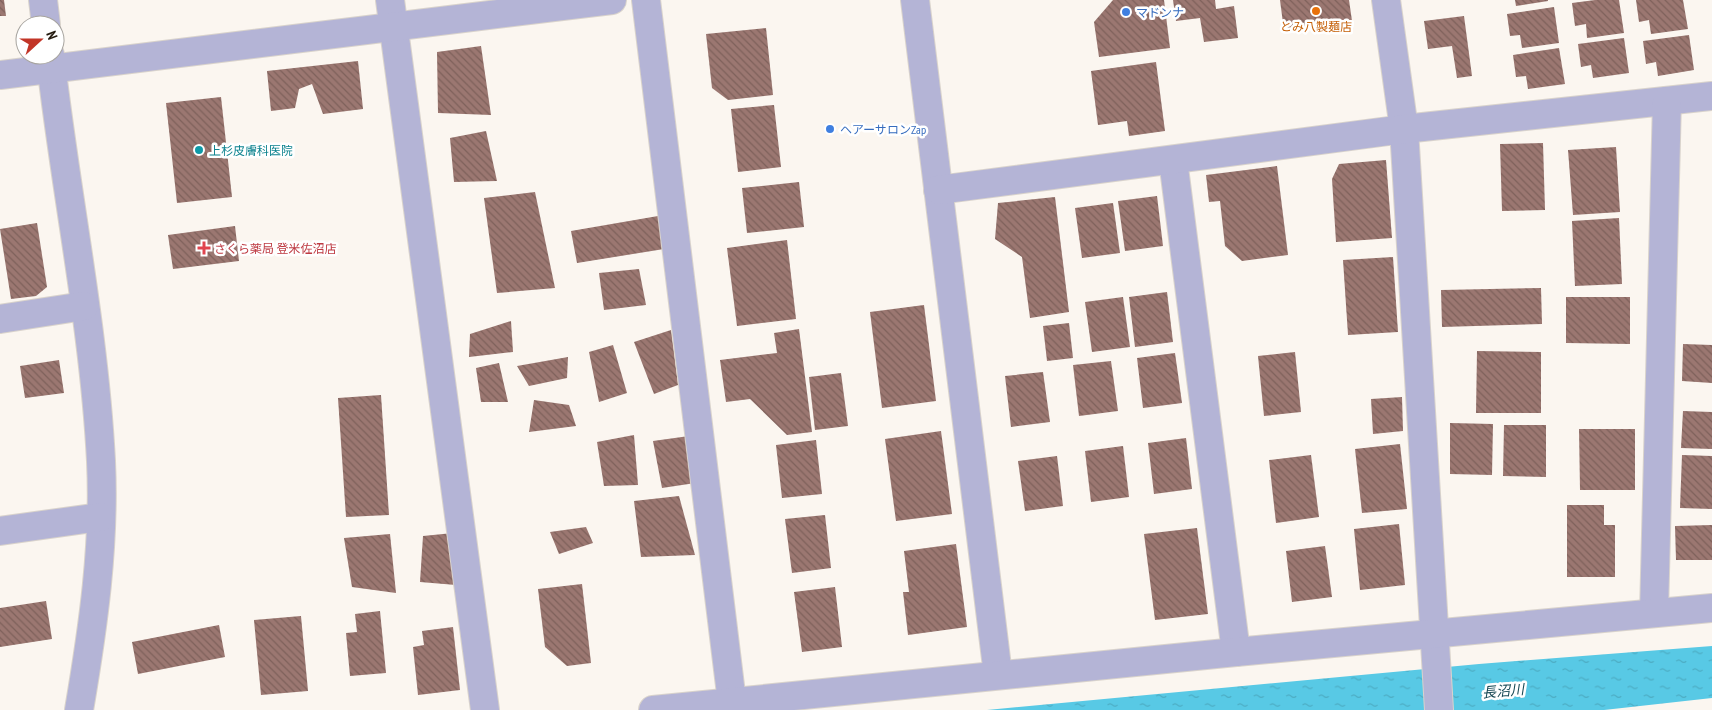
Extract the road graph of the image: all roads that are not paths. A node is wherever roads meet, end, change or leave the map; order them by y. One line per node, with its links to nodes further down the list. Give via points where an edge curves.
1 (44, 0): 7 (street)
2 (390, 0): 8 (street)
3 (612, 0): 8 (street)
4 (646, 0): 27 (street)
5 (915, 0): 17 (street)
6 (1386, 0): 15 (street)
7 (45, 15)
8 (394, 27): 9 (street); 29 (street)
9 (65, 60)
10 (39, 65): 12 (street)
11 (50, 65): 18 (street)
12 (0, 76)
13 (1712, 96): 14 (street)
14 (1667, 101): 15 (street); 23 (street)
15 (1404, 129): 16 (street); 24 (street)
16 (1173, 160): 17 (street); 25 (street)
17 (938, 190): 26 (street)
18 (84, 306): 19 (street); 20 (street, via 101,462)
19 (0, 319)
20 (100, 517): 21 (street); 28 (street, via 93,621)
21 (0, 531)
22 (1712, 608): 23 (street)
23 (1654, 613): 24 (street)
24 (1436, 634): 25 (street); 31 (street)
25 (1236, 652): 26 (street)
26 (998, 675): 27 (street)
27 (732, 702): 30 (street)
28 (79, 710)
29 (485, 710)
30 (653, 710)
31 (1439, 710)

